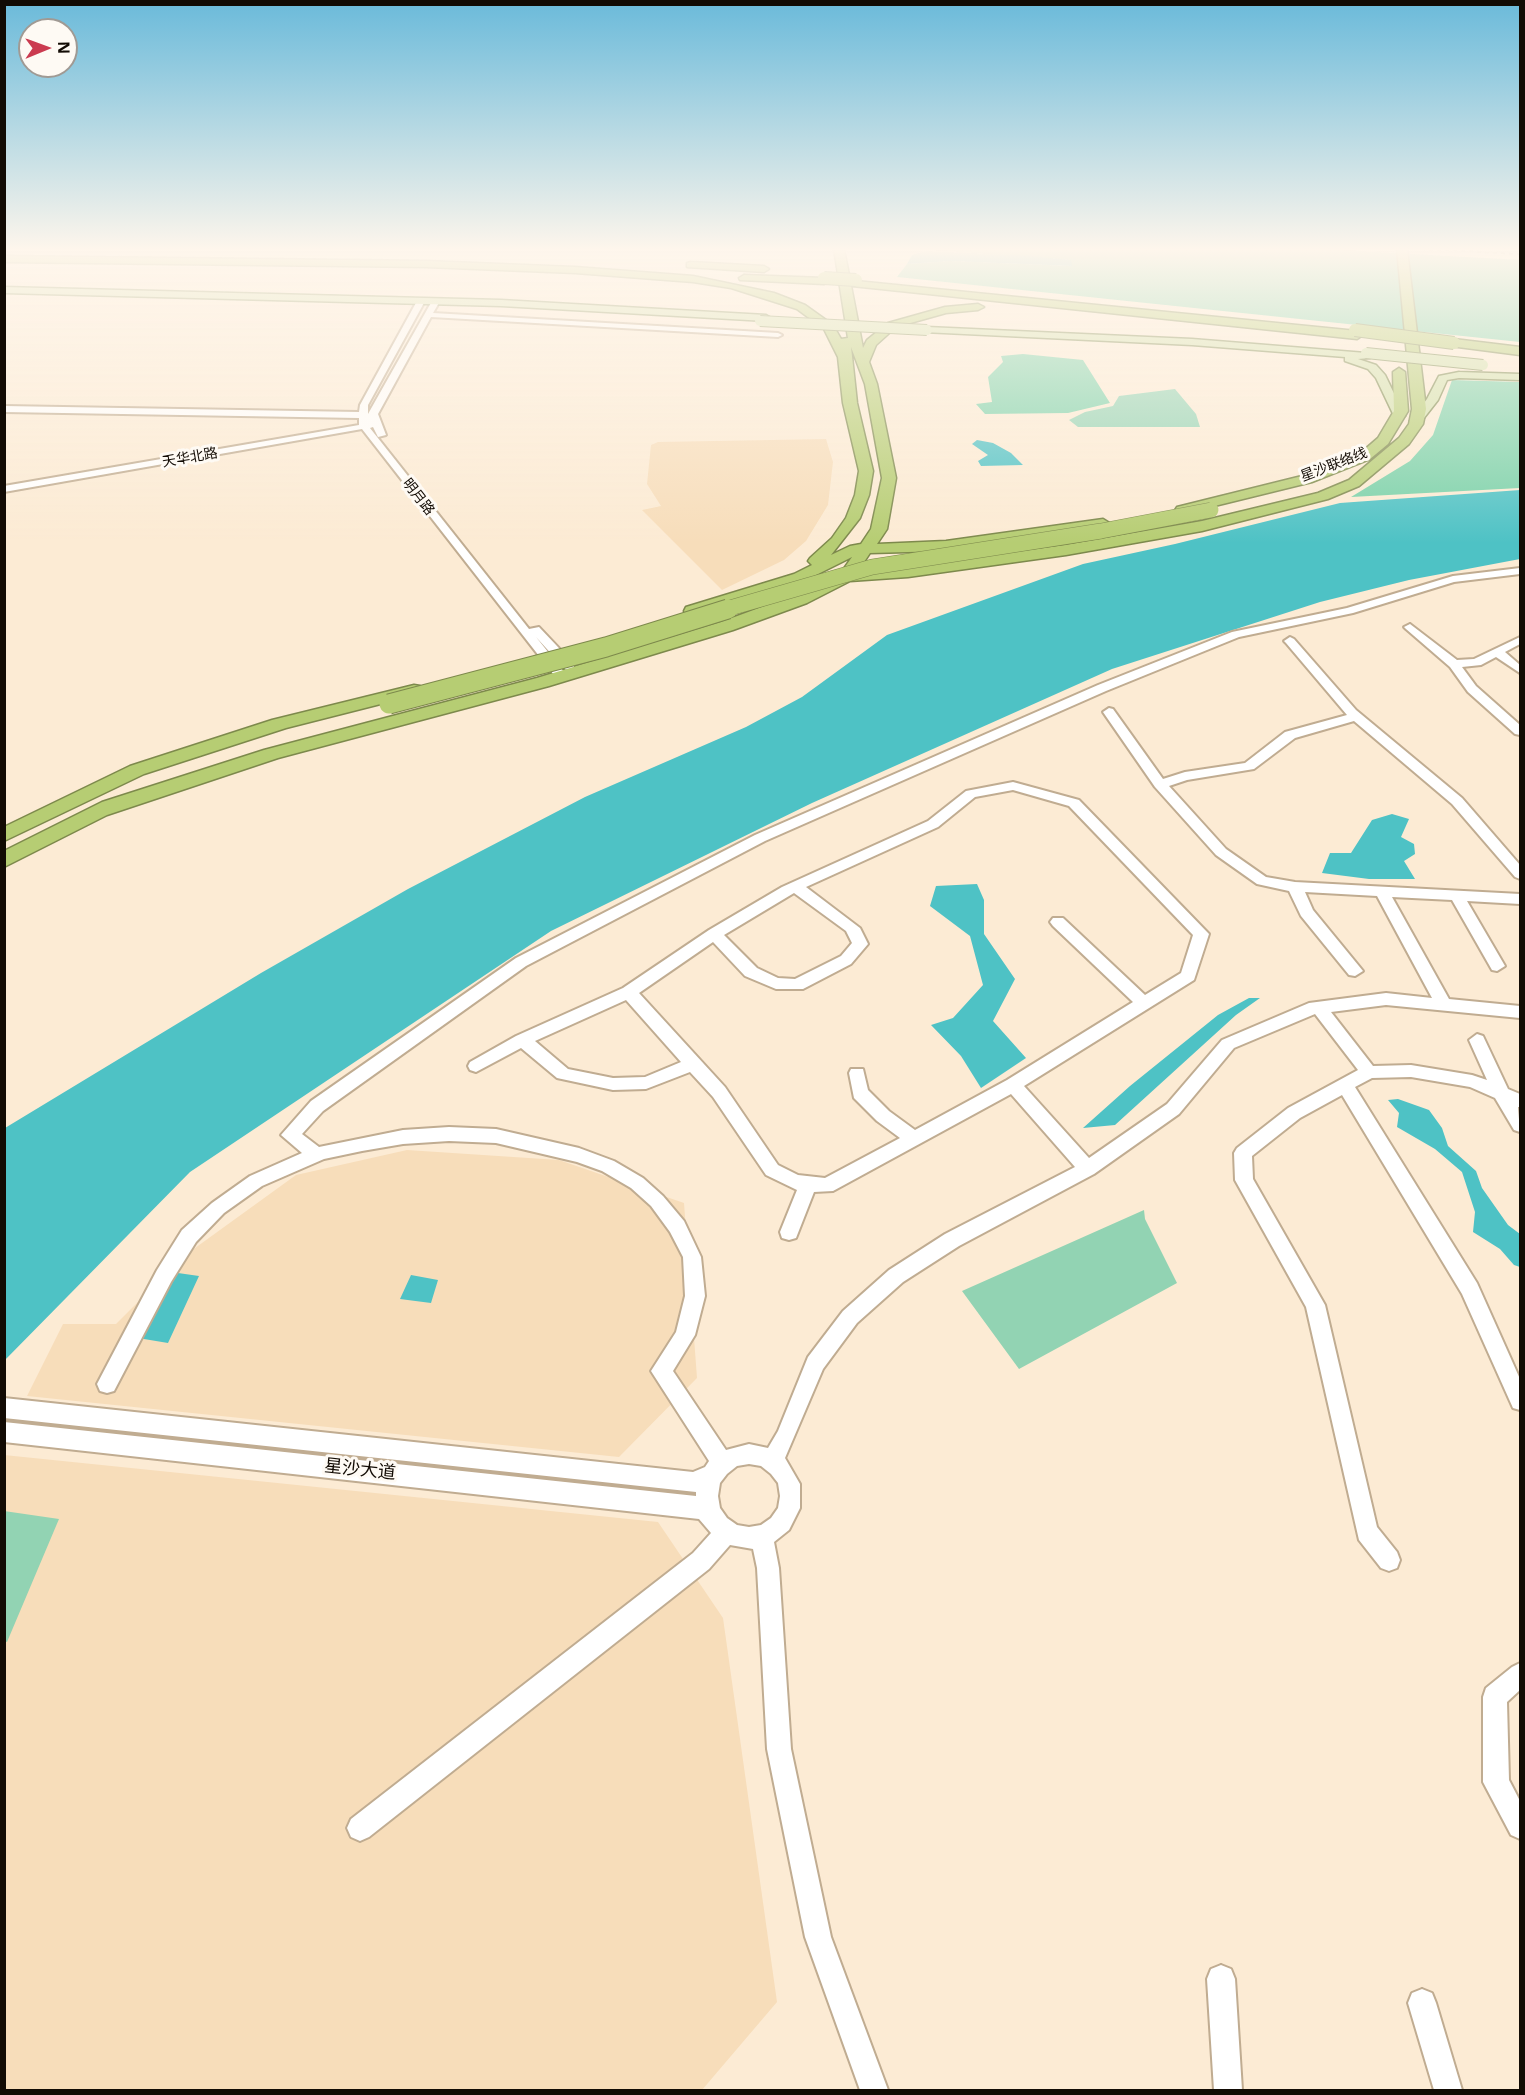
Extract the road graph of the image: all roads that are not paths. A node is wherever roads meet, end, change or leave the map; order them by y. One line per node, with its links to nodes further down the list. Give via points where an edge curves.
1 (396, 347): 21 (street, via 364,405)
2 (411, 347): 21 (street)
3 (839, 347): 15 (highway)
4 (845, 347): 15 (highway)
5 (856, 347): 16 (highway)
6 (868, 347): 16 (highway)
7 (1192, 347): 20 (main road, via 1355,360 1372,367 1381,377)
8 (1256, 347): 14 (main road)
9 (1270, 347): 14 (main road)
10 (1397, 347): 20 (highway, via 1402,395)
11 (1411, 347): 22 (highway, via 1419,409)
12 (1469, 347): 13 (highway, bridge)
13 (1521, 353)
14 (1366, 355): 17 (main road, bridge)
15 (844, 357): 30 (highway, via 866,471 862,495 853,518 837,541 806,569)
16 (862, 363): 25 (highway, via 889,471)
17 (1521, 371)
18 (1521, 377): 22 (main road, via 1443,378)
19 (4, 409): 21 (street)
20 (1399, 416): 23 (highway)
21 (369, 421): 24 (street, 天华北路, via 318,436); 35 (street, 明月路)
22 (1416, 421): 23 (highway, 星沙联络线, via 1404,441)
23 (1372, 459): 26 (highway, via 1232,499 1131,520); 29 (highway, via 1354,483 1323,496 1202,526 1066,550); 39 (highway, 星沙联络线, bridge, via 1314,490 1117,535 872,574 769,602 572,665)
24 (4, 489)
25 (881, 522): 26 (highway, via 897,536); 27 (highway)
26 (945, 546): 27 (highway)
27 (867, 548): 29 (highway); 30 (highway, via 855,549 801,577)
28 (1521, 571): 75 (street, via 1453,579 1349,611 1236,634 1083,696 760,838 521,962 317,1106 290,1135)
29 (846, 577): 38 (highway, via 812,595 727,626)
30 (771, 585): 35 (highway)
31 (1410, 627): 36 (street)
32 (1521, 640): 34 (street)
33 (1290, 641): 41 (street)
34 (1498, 653): 36 (street, via 1477,662); 37 (street)
35 (550, 654): 38 (street, 明月路); 44 (highway, via 279,724 129,774)
36 (1454, 664): 42 (street, via 1472,689)
37 (1521, 670)
38 (568, 675): 45 (highway, via 271,754)
39 (393, 708): 44 (highway, via 255,740); 45 (highway, via 197,768)
40 (1109, 712): 43 (street)
41 (1356, 716): 43 (street, via 1290,735 1249,766); 48 (street, via 1457,801)
42 (1521, 731)
43 (1160, 784): 50 (street, via 1221,852 1262,881)
44 (50, 812): 46 (highway)
45 (96, 812): 47 (highway)
46 (4, 835)
47 (4, 860)
48 (1521, 874)
49 (795, 886): 55 (street); 55 (street, via 852,928 860,944 846,960 796,985 776,983 751,972); 59 (street, via 933,824 971,794 1013,786 1074,803 1201,934 1188,976)
50 (1295, 887): 51 (street); 57 (street, via 1306,912)
51 (1382, 892): 52 (street); 60 (street)
52 (1457, 896): 53 (street); 56 (street)
53 (1521, 899)
54 (1058, 922): 59 (street)
55 (714, 934): 58 (street)
56 (1497, 966)
57 (1355, 971)
58 (629, 992): 63 (street); 65 (street, via 652,1022)
59 (1144, 1004): 69 (street)
60 (1445, 1006): 61 (street, via 1386,999); 62 (street)
61 (1319, 1008): 67 (street); 76 (street, via 1228,1044 1173,1109)
62 (1521, 1012)
63 (522, 1040): 65 (street, via 563,1074 613,1084 646,1083); 66 (street)
64 (1477, 1040): 71 (street)
65 (694, 1064): 77 (street, via 719,1092 772,1170)
66 (476, 1066)
67 (1369, 1072): 70 (street); 71 (street, via 1411,1071 1462,1080)
68 (857, 1073): 74 (street, via 860,1094)
69 (1013, 1085): 74 (street); 76 (street)
70 (1345, 1085): 80 (street, via 1470,1289); 87 (street, via 1294,1113 1243,1153 1244,1180 1315,1305 1367,1532)
71 (1502, 1095): 72 (street); 73 (street)
72 (1521, 1101)
73 (1521, 1125)
74 (914, 1139): 77 (street, via 827,1186)
75 (317, 1155): 79 (street, via 256,1181 218,1208 189,1236); 84 (street, via 403,1137 496,1137 579,1155 637,1183 677,1227 692,1257 693,1306 685,1335 662,1371)
76 (1088, 1169): 83 (street, via 952,1240 896,1276 850,1317 815,1364 786,1437)
77 (808, 1184): 78 (street)
78 (789, 1232)
79 (107, 1384)
80 (1521, 1401)
81 (15, 1409): 84 (street, 星沙大道, via 684,1482 699,1482)
82 (7, 1432): 85 (street, 星沙大道, via 695,1506)
83 (772, 1461): 84 (street, via 750,1454 730,1458); 86 (street, via 783,1470 791,1498 781,1523)
84 (718, 1469): 85 (street, via 706,1493)
85 (719, 1525): 86 (street, via 747,1538); 90 (street, via 701,1561)
86 (762, 1536): 93 (street, via 768,1568 779,1749 818,1937)
87 (1389, 1560)
88 (1521, 1675): 89 (street, via 1495,1697 1496,1782)
89 (1521, 1826)
90 (360, 1828)
91 (1221, 1979): 94 (street)
92 (1422, 2003): 95 (street)
93 (874, 2091)
94 (1228, 2091)
95 (1448, 2091)

